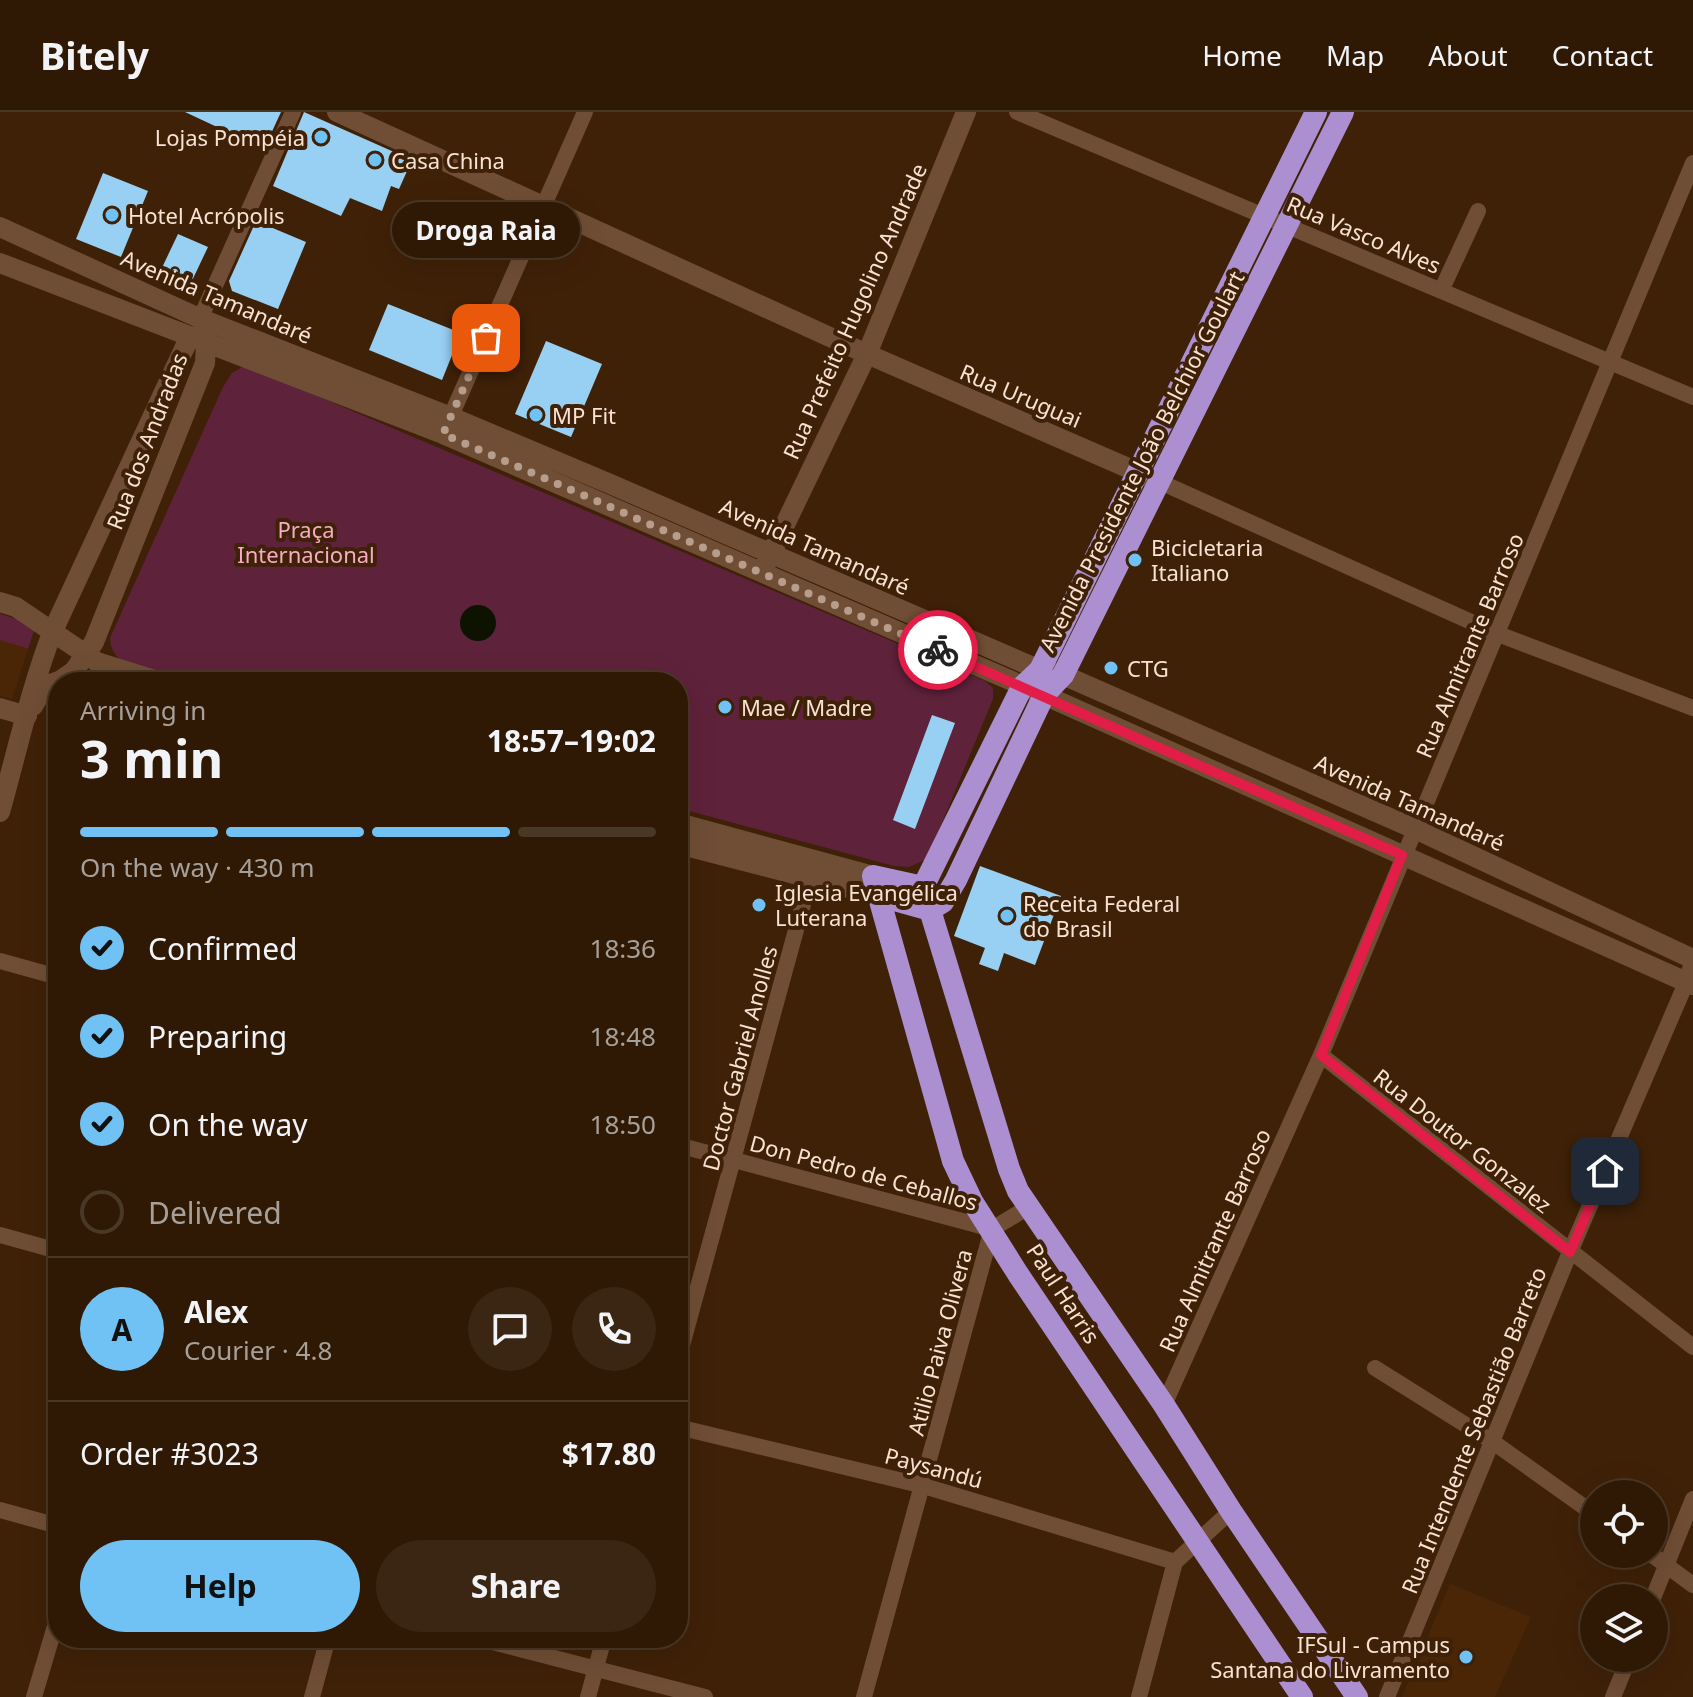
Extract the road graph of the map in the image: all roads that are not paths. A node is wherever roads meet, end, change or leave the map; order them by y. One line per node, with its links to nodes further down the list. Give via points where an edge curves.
1 (293, 112): 16 (street, Rua dos Andradas)
2 (337, 112): 9 (street, Rua Uruguai)
3 (585, 112): 9 (street)
4 (966, 112): 17 (street, Rua Prefeito Hugolino Andrade)
5 (1017, 112): 11 (street, Rua Vasco Alves)
6 (1316, 112): 11 (highway, Avenida Presidente João Belchior Goulart)
7 (1343, 112): 12 (highway, Avenida Presidente João Belchior Goulart)
8 (1693, 163): 18 (street, Rua Almitrante Barroso)
9 (544, 205): 17 (street, Rua Uruguai); 20 (street)
10 (1478, 211): 15 (street)
11 (1265, 216): 12 (street, Rua Vasco Alves); 21 (highway, Avenida Presidente João Belchior Goulart)
12 (1288, 225): 15 (street, Rua Vasco Alves); 21 (highway, Avenida Presidente João Belchior Goulart)
13 (0, 227): 16 (street, Avenida Tamandaré)
14 (0, 263): 16 (street, Avenida Tamandaré)
15 (1441, 291): 18 (street, Rua Vasco Alves)
16 (199, 332): 20 (street, Avenida Tamandaré); 25 (street, Rua dos Andradas); 26 (street, Rua dos Andradas, via 205,363)
17 (867, 354): 21 (street, Rua Uruguai); 22 (street, Rua Prefeito Hugolino Andrade)
18 (1609, 363): 19 (street, Rua Vasco Alves); 24 (street, Rua Almitrante Barroso)
19 (1693, 397)
20 (447, 426): 22 (street, Avenida Tamandaré)
21 (1148, 477): 24 (street, Rua Uruguai); 27 (highway, Avenida Presidente João Belchior Goulart); 32 (highway, Avenida Presidente João Belchior Goulart)
22 (767, 562): 27 (street, Avenida Tamandaré); 33 (street, Avenida Tamandaré)
23 (0, 602): 25 (street)
24 (1498, 634): 36 (street, Rua Uruguai); 40 (street, Rua Almitrante Barroso)
25 (60, 637): 26 (street); 28 (street, Rua dos Andradas)
26 (87, 655): 29 (street); 30 (street)
27 (1040, 670): 32 (street, Avenida Tamandaré); 33 (highway, Avenida Presidente João Belchior Goulart)
28 (49, 672)
29 (68, 672)
30 (125, 672)
31 (48, 675): 37 (street)
32 (1063, 675): 34 (highway, Avenida Presidente João Belchior Goulart); 40 (street, Avenida Tamandaré)
33 (1022, 687): 34 (street, Avenida Tamandaré); 45 (highway, Avenida Presidente João Belchior Goulart)
34 (1044, 695): 42 (street, Avenida Tamandaré); 46 (highway, Avenida Presidente João Belchior Goulart, via 956,880 943,902)
35 (0, 708): 37 (street)
36 (1693, 708)
37 (27, 716): 38 (street)
38 (0, 812)
39 (688, 826): 43 (street)
40 (1415, 829): 42 (street, Rua Almitrante Barroso); 47 (street, Avenida Tamandaré)
41 (688, 846): 43 (street)
42 (1402, 855): 50 (street, Avenida Tamandaré); 51 (street, Rua Almitrante Barroso)
43 (812, 869): 44 (street); 53 (street, Doctor Gabriel Anolles)
44 (874, 885): 45 (highway); 46 (highway); 55 (highway, Paul Harris, via 953,1161)
45 (923, 887): 46 (highway)
46 (930, 910): 54 (highway, via 1009,1169)
47 (1693, 959): 50 (street, Rua Intendente Sebastião Barreto)
48 (0, 961): 49 (street)
49 (48, 974)
50 (1690, 984): 58 (street, Rua Intendente Sebastião Barreto)
51 (1321, 1055): 58 (street, Rua Doutor Gonzalez); 62 (street, Rua Almitrante Barroso)
52 (688, 1148): 53 (street, Don Pedro de Ceballos)
53 (734, 1160): 55 (street, Don Pedro de Ceballos); 59 (street, Doctor Gabriel Anolles)
54 (1027, 1208): 55 (street); 62 (highway)
55 (992, 1229): 65 (street, Atilio Paiva Olivera); 71 (highway, Paul Harris)
56 (0, 1235): 57 (street)
57 (48, 1248)
58 (1570, 1252): 60 (street, Rua Doutor Gonzalez); 64 (street, Rua Intendente Sebastião Barreto)
59 (688, 1324)
60 (1693, 1347)
61 (1375, 1368): 64 (street)
62 (1164, 1405): 69 (highway)
63 (688, 1429): 65 (street, Paysandú)
64 (1493, 1442): 67 (street); 90 (street, Rua Intendente Sebastião Barreto)
65 (924, 1486): 72 (street, Paysandú); 86 (street, Atilio Paiva Olivera)
66 (1693, 1499): 73 (street)
67 (1580, 1504)
68 (0, 1510): 70 (street)
69 (1231, 1511): 71 (street); 89 (highway)
70 (48, 1523)
71 (1199, 1540): 72 (street); 88 (highway, Paul Harris)
72 (1175, 1562): 87 (street)
73 (1668, 1562)
74 (1668, 1566): 75 (street)
75 (1693, 1585)
76 (49, 1648): 82 (street)
77 (325, 1648): 83 (street)
78 (517, 1648): 80 (street)
79 (602, 1648): 80 (street)
80 (597, 1668): 84 (street); 85 (street)
81 (1623, 1672): 91 (street)
82 (34, 1697)
83 (312, 1697)
84 (588, 1697)
85 (705, 1697)
86 (864, 1697)
87 (1139, 1697)
88 (1302, 1697)
89 (1357, 1697)
90 (1387, 1697)
91 (1613, 1697)

